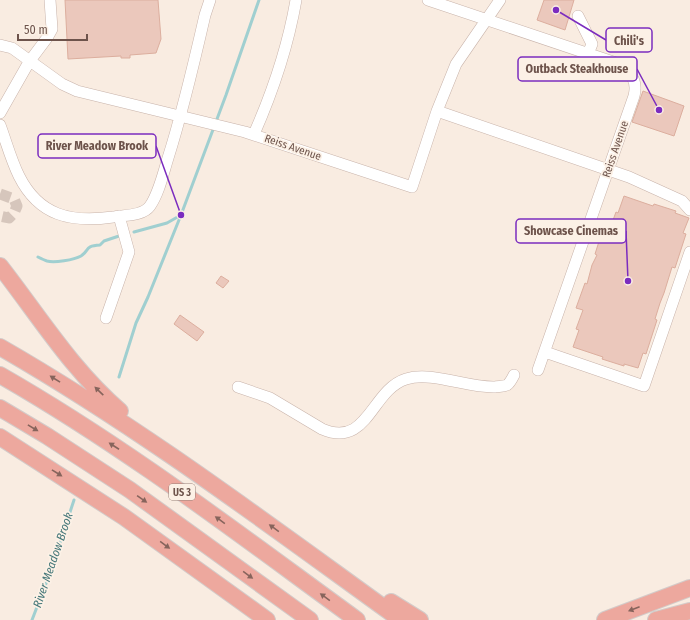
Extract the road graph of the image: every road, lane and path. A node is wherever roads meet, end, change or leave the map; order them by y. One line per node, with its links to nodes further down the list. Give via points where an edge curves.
1 (50, 0): 10 (lane, via 52,29)
2 (210, 0): 13 (lane)
3 (296, 0): 15 (lane, Reiss Avenue, via 290,33)
4 (428, 0): 7 (lane, Reiss Avenue)
5 (500, 0): 7 (lane, Reiss Avenue)
6 (578, 16): 9 (lane, via 592,44)
7 (488, 20): 9 (lane, Reiss Avenue); 11 (lane, Reiss Avenue, via 456,64)
8 (0, 45): 10 (lane, via 12,48)
9 (588, 54): 16 (lane, Reiss Avenue, via 619,64 634,80 636,86)
10 (29, 62): 12 (lane); 13 (lane, via 77,91)
11 (437, 111): 15 (lane, Reiss Avenue, via 412,187); 16 (lane, Reiss Avenue)
12 (0, 114)
13 (181, 116): 15 (lane); 18 (lane, via 160,185 150,206 144,212)
14 (0, 125): 18 (lane, via 18,175 28,192 44,206 55,214 73,218)
15 (254, 134)
16 (608, 170): 17 (lane, via 682,202); 23 (lane, Reiss Avenue)
17 (690, 210)
18 (119, 216): 21 (lane, via 129,252)
19 (690, 252): 23 (lane, via 644,386)
20 (0, 266): 30 (highway, one-way to 20, via 86,377)
21 (106, 318)
22 (0, 347): 30 (highway, one-way to 22, via 100,407)
23 (544, 352): 24 (lane, Reiss Avenue)
24 (538, 370)
25 (0, 376): 38 (highway, US 3, one-way to 25, via 150,470)
26 (514, 376): 27 (lane, via 506,385 486,387 432,378 406,379 395,384 387,392 359,426 347,433 338,434 322,429 270,398)
27 (238, 387)
28 (0, 408): 37 (highway, US 3, one-way to 37, via 130,490)
29 (0, 437): 33 (highway, one-way to 33, via 124,517)
30 (171, 454): 31 (highway, one-way to 30)
31 (306, 551): 39 (highway); 40 (highway)
32 (690, 590): 41 (highway, one-way to 41)
33 (233, 595): 35 (highway); 36 (highway)
34 (690, 611): 42 (highway)
35 (261, 620)
36 (267, 620)
37 (310, 620)
38 (356, 620)
39 (401, 620)
40 (420, 620)
41 (605, 620)
42 (656, 620)

